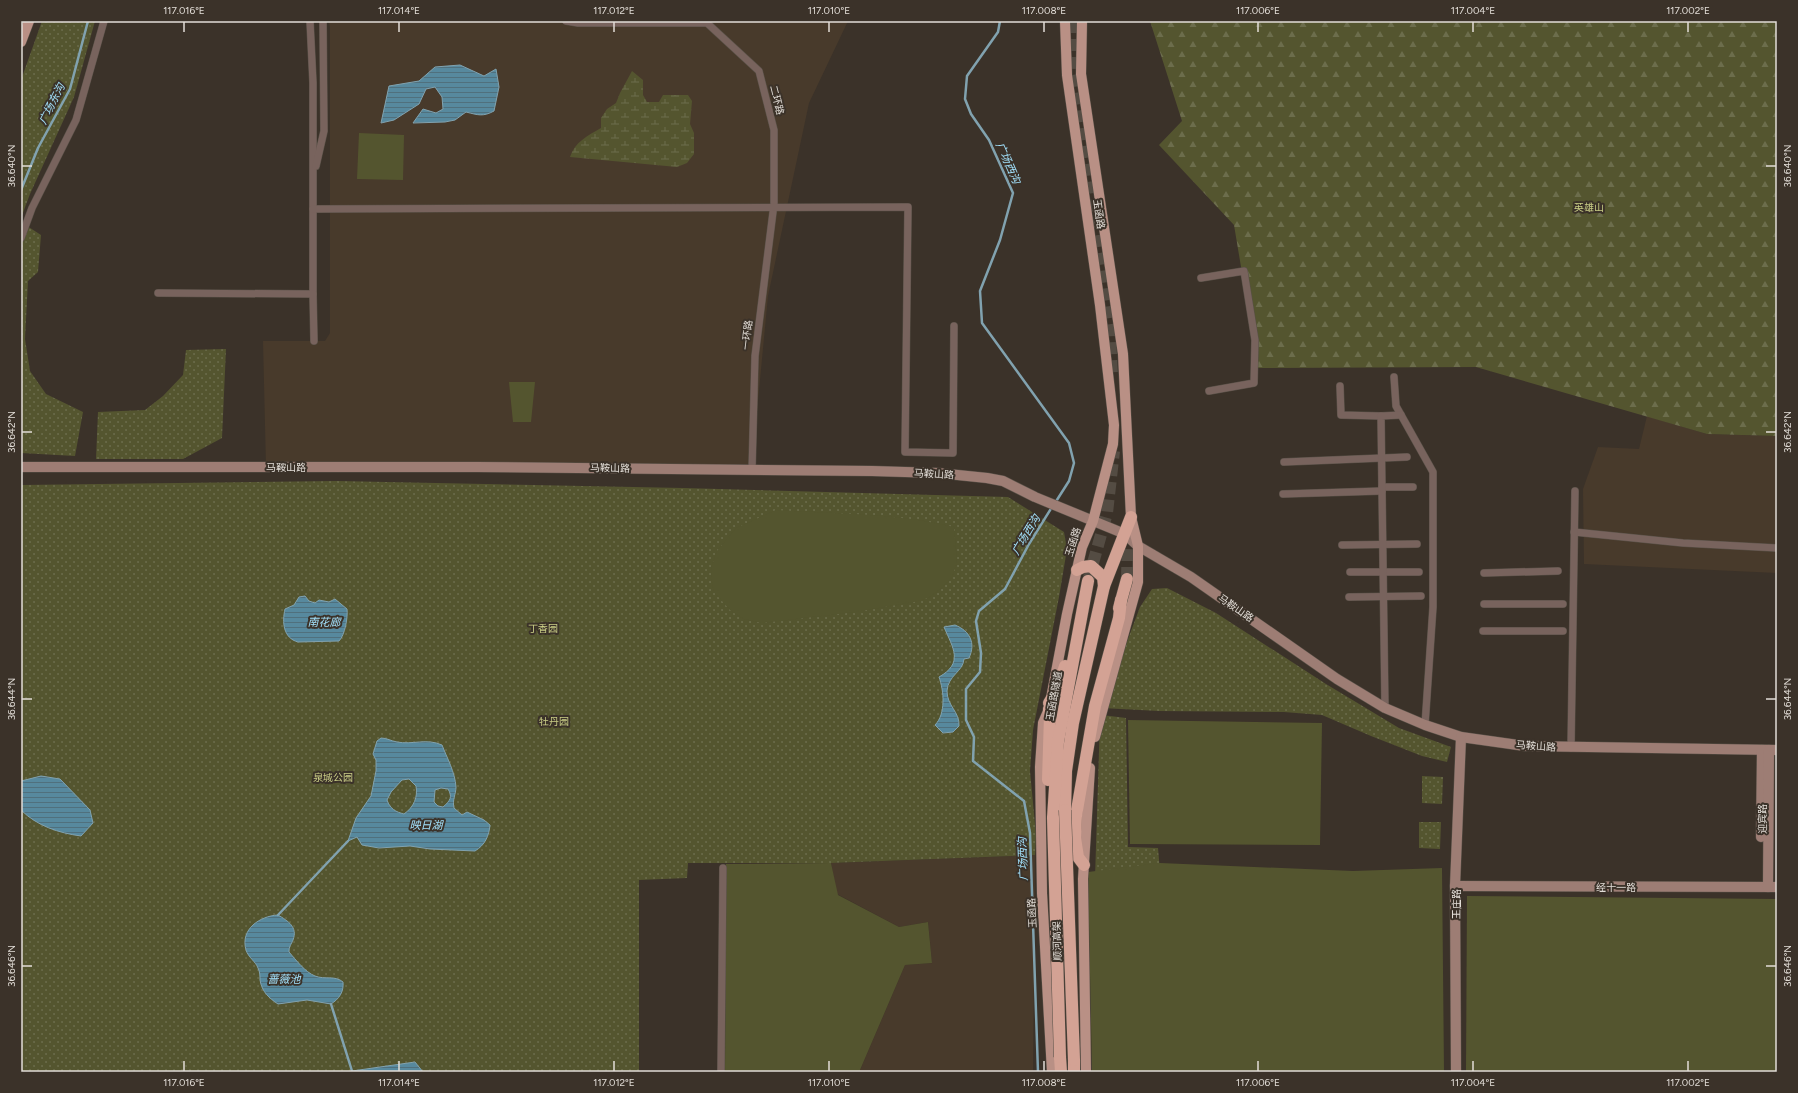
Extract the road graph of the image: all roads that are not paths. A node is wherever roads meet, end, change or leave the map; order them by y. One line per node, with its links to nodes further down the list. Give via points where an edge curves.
1 (29, 21): 9 (main road)
2 (104, 21): 13 (street, via 76,120 32,208)
3 (310, 21): 10 (street)
4 (323, 21): 10 (street, via 324,131)
5 (566, 21): 8 (street)
6 (1065, 21): 34 (main road, 玉函路, via 1067,75 1100,305 1114,425 1113,444)
7 (1082, 21): 33 (main road, 玉函路, via 1081,74 1123,354)
8 (707, 22): 11 (street, 二环路, via 759,71 774,130)
9 (21, 42)
10 (313, 180): 12 (street)
11 (773, 206): 12 (street); 17 (street, via 908,207 905,452 953,453); 28 (street, 一环路, via 755,356)
12 (313, 209): 16 (street)
13 (21, 238)
14 (1201, 278): 21 (street, via 1244,271 1254,340 1254,383)
15 (158, 293): 16 (street)
16 (313, 294): 18 (street)
17 (954, 326)
18 (314, 341)
19 (1394, 377): 22 (street, via 1396,406)
20 (1340, 386): 23 (street, via 1341,415)
21 (1209, 391)
22 (1401, 415): 23 (street); 62 (street, via 1433,472 1433,608)
23 (1381, 416): 25 (street)
24 (1407, 457): 25 (street)
25 (1382, 458): 26 (street); 30 (street)
26 (1284, 462)
27 (21, 467): 28 (main road, 马鞍山路)
28 (752, 470): 34 (main road, 马鞍山路, via 945,474 1002,481)
29 (1413, 487): 30 (street)
30 (1382, 489): 32 (street); 39 (street)
31 (1575, 491): 35 (street)
32 (1283, 494)
33 (1131, 517): 36 (highway); 40 (main road, 玉函路)
34 (1093, 521): 36 (main road, 马鞍山路); 42 (main road, 玉函路, via 1082,547)
35 (1574, 532): 41 (street, via 1683,543); 64 (street)
36 (1125, 534): 40 (main road, 马鞍山路); 50 (highway)
37 (1417, 544): 39 (street)
38 (1342, 545): 39 (street)
39 (1383, 545): 45 (street)
40 (1138, 546): 61 (main road, 马鞍山路, via 1192,577 1337,678); 68 (main road, 玉函路, via 1138,582 1093,744)
41 (1777, 548)
42 (1077, 570): 50 (highway, via 1091,566 1103,577); 60 (main road, 玉函路)
43 (1558, 571): 47 (street)
44 (1350, 572): 45 (street)
45 (1383, 572): 46 (street); 53 (street)
46 (1419, 572)
47 (1484, 573)
48 (1127, 580): 54 (highway)
49 (1088, 581): 57 (highway, 玉函路隧道)
50 (1104, 586): 66 (highway, via 1073,723 1066,771)
51 (1420, 596): 53 (street)
52 (1349, 597): 53 (street)
53 (1383, 597): 61 (street)
54 (1121, 600): 66 (highway, via 1088,710); 68 (highway, via 1119,618 1095,706 1076,816 1075,838 1078,857)
55 (1484, 604): 56 (street)
56 (1562, 604)
57 (1083, 606): 60 (highway, via 1058,688); 67 (highway, 玉函路隧道, via 1058,742)
58 (1483, 631): 59 (street)
59 (1563, 631)
60 (1049, 706): 67 (highway, via 1047,805); 73 (main road, 玉函路, via 1044,722 1040,767)
61 (1385, 708): 62 (main road, 马鞍山路)
62 (1425, 726): 63 (main road, 马鞍山路)
63 (1461, 737): 64 (main road, 马鞍山路, via 1525,746); 70 (main road, 王庄路)
64 (1571, 748): 65 (main road, 马鞍山路)
65 (1769, 750): 71 (main road, 迎宾路)
66 (1065, 810): 77 (highway, 顺河高架, bridge)
67 (1053, 818): 76 (highway, 顺河高架, bridge, via 1056,987)
68 (1084, 865): 72 (main road, 玉函路)
69 (723, 868): 74 (street)
70 (1455, 886): 71 (main road, 经十一路); 79 (main road, 王庄路)
71 (1769, 887)
72 (1084, 931): 73 (main road); 78 (main road, 玉函路)
73 (1045, 934): 75 (main road, 玉函路)
74 (721, 1072)
75 (1052, 1072)
76 (1061, 1072)
77 (1074, 1072)
78 (1086, 1072)
79 (1456, 1072)

